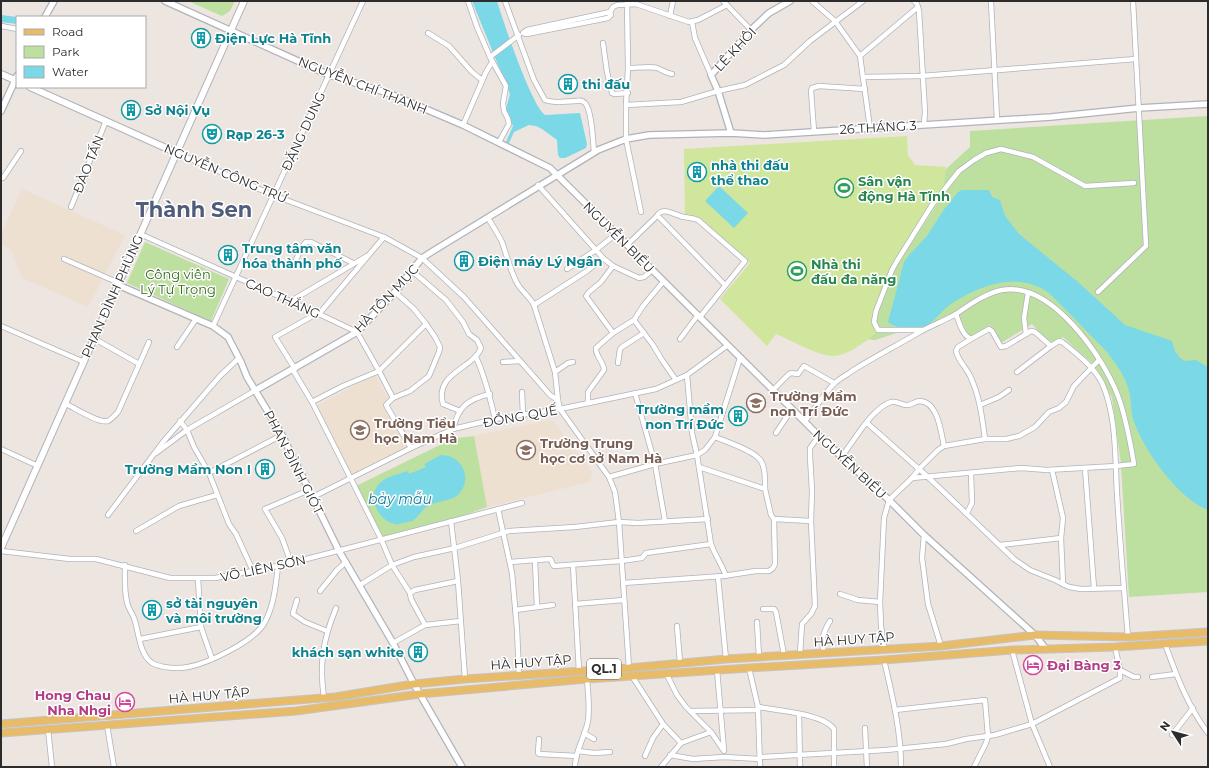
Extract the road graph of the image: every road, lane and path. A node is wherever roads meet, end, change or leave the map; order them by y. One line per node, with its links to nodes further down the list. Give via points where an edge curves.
1 (54, 1): 18 (street)
2 (165, 1): 24 (street, NGUYỄN CHÍ THANH)
3 (244, 1): 24 (main road, PHAN ĐÌNH PHÙNG)
4 (363, 1): 36 (street, ĐẶNG DUNG)
5 (468, 1): 30 (street)
6 (505, 1): 27 (street)
7 (673, 1): 19 (street)
8 (723, 1): 16 (street)
9 (790, 1): 25 (street, LÊ KHÔI, via 769,13)
10 (812, 1): 20 (street)
11 (863, 1): 20 (street)
12 (914, 1): 17 (street)
13 (991, 1): 33 (street)
14 (1133, 1): 31 (street)
15 (627, 3): 19 (street); 27 (street, via 613,7 610,12 527,30); 32 (street)
16 (727, 5): 21 (street); 25 (street)
17 (918, 7): 29 (street); 38 (street)
18 (46, 16)
19 (670, 16): 21 (street)
20 (835, 21): 29 (street); 44 (street, via 784,65 745,85)
21 (692, 22): 37 (street, via 695,38)
22 (1, 26): 23 (street)
23 (16, 29)
24 (232, 30): 36 (street, NGUYỄN CHÍ THANH); 61 (main road, PHAN ĐÌNH PHÙNG)
25 (751, 30): 37 (street, LÊ KHÔI)
26 (428, 33): 41 (street, via 449,46)
27 (516, 37): 30 (street); 60 (street, via 545,100 552,103 578,100 584,102 589,112)
28 (603, 43): 45 (street, via 612,93)
29 (860, 56): 39 (street)
30 (492, 58): 41 (street); 58 (street, via 506,86 503,103 509,124)
31 (1136, 59): 33 (street); 48 (street)
32 (628, 68): 35 (street, via 652,67); 45 (street)
33 (994, 71): 38 (street); 50 (street)
34 (1, 74): 40 (main road)
35 (672, 74)
36 (329, 75): 53 (street, NGUYỄN CHÍ THANH, via 388,93); 66 (street, ĐẶNG DUNG)
37 (711, 75): 44 (street, LÊ KHÔI)
38 (922, 76): 39 (street); 52 (street)
39 (863, 77): 43 (street)
40 (16, 79): 49 (street)
41 (482, 80): 53 (street)
42 (32, 88): 51 (main road, NGUYỄN CÔNG TRỨ)
43 (865, 89): 54 (street); 55 (street, via 819,86 812,88)
44 (718, 91): 47 (street, via 680,102); 56 (street, LÊ KHÔI)
45 (628, 93): 47 (street)
46 (1208, 104): 48 (street, 26 THÁNG 3)
47 (626, 105): 57 (street)
48 (1139, 108): 50 (street, 26 THÁNG 3); 91 (street, via 1146,246)
49 (1, 111)
50 (997, 120): 52 (street, 26 THÁNG 3)
51 (106, 121): 61 (main road, NGUYỄN CÔNG TRỨ); 67 (street, ĐÀO TẤN)
52 (924, 124): 54 (street, 26 THÁNG 3)
53 (463, 125): 58 (street, NGUYỄN CHÍ THANH)
54 (870, 128): 55 (street, 26 THÁNG 3)
55 (814, 131): 56 (street, 26 THÁNG 3, via 764,135)
56 (731, 134): 57 (street, 26 THÁNG 3, via 649,135)
57 (626, 139): 60 (street, 26 THÁNG 3); 68 (street)
58 (499, 142): 62 (street, NGUYỄN CHÍ THANH, via 550,168)
59 (21, 151): 63 (street)
60 (594, 152): 62 (street, 26 THÁNG 3)
61 (177, 153): 66 (street, NGUYỄN CÔNG TRỨ); 71 (main road, PHAN ĐÌNH PHÙNG)
62 (557, 175): 65 (street, HÀ TÔN MỤC); 72 (street, NGUYỄN BIỂU)
63 (3, 178)
64 (1134, 183): 103 (street, via 1085,186 1033,157 1001,149 974,160 959,171 932,205 892,270 876,311 874,322 878,330)
65 (538, 185): 70 (street, HÀ TÔN MỤC); 75 (street)
66 (273, 195): 73 (street, NGUYỄN CÔNG TRỨ); 86 (street, ĐẶNG DUNG)
67 (71, 207)
68 (641, 212)
69 (657, 216): 74 (street); 89 (street); 89 (street, via 662,212 670,212 698,220 744,261)
70 (488, 218): 77 (street, HÀ TÔN MỤC); 94 (street, via 501,241 517,284)
71 (140, 234): 86 (street, CAO THẮNG); 88 (main road, PHAN ĐÌNH PHÙNG)
72 (616, 234): 74 (street, NGUYỄN BIỂU); 75 (street)
73 (384, 237): 76 (street); 77 (street, NGUYỄN CÔNG TRỨ)
74 (626, 245): 85 (street, NGUYỄN BIỂU)
75 (596, 250): 78 (street); 83 (street)
76 (370, 254): 80 (street); 95 (street)
77 (422, 258): 84 (street, HÀ TÔN MỤC); 118 (street, NGUYỄN CÔNG TRỨ, via 464,297)
78 (603, 258): 82 (street); 94 (street)
79 (64, 259): 88 (street)
80 (353, 263): 81 (street, via 311,242 306,242); 93 (street)
81 (294, 265)
82 (613, 266): 85 (street, via 639,278); 105 (street, via 586,296)
83 (567, 269)
84 (411, 270): 90 (street, HÀ TÔN MỤC); 115 (street, via 446,300 469,334 477,340 481,348)
85 (652, 270): 87 (street, NGUYỄN BIỂU)
86 (236, 276): 93 (street, CAO THẮNG); 102 (street, ĐẶNG DUNG)
87 (663, 282): 97 (street, NGUYỄN BIỂU); 99 (street)
88 (119, 284): 98 (street, PHAN ĐÌNH GIÓT); 108 (main road, PHAN ĐÌNH PHÙNG)
89 (726, 285): 97 (street)
90 (395, 292): 100 (street); 104 (street, HÀ TÔN MỤC)
91 (1098, 292)
92 (1028, 293): 96 (street, via 1013,289 1000,290); 107 (street, via 1024,318); 119 (street, via 1060,311 1080,332)
93 (291, 301): 95 (street, CAO THẮNG)
94 (534, 305): 128 (street)
95 (318, 313): 104 (street, CAO THẮNG); 126 (street, via 274,337)
96 (956, 314): 103 (street); 110 (street, via 966,336)
97 (699, 316): 109 (street); 112 (street, NGUYỄN BIỂU)
98 (196, 319): 102 (street, PHAN ĐÌNH GIÓT); 114 (street)
99 (634, 320): 105 (street); 106 (street)
100 (426, 324): 127 (street); 139 (street, via 435,337 440,352 429,376 410,391)
101 (1, 326): 120 (street)
102 (213, 326): 116 (street, PHAN ĐÌNH GIÓT, via 228,336)
103 (923, 330): 132 (street)
104 (356, 332): 126 (street, HÀ TÔN MỤC); 127 (street)
105 (613, 333): 142 (street, via 596,348 604,370 588,392)
106 (644, 333): 123 (street, via 620,349); 131 (street)
107 (1026, 334): 110 (street, via 1003,347 999,346 989,329); 113 (street, via 1033,331)
108 (95, 339): 120 (main road, PHAN ĐÌNH PHÙNG); 124 (street)
109 (680, 339)
110 (971, 339): 144 (street, via 956,351 971,377)
111 (149, 342): 124 (street)
112 (728, 345): 117 (street, NGUYỄN BIỂU); 130 (street, ĐỒNG QUẾ)
113 (1051, 346): 125 (street, via 1058,341 1062,342); 129 (street)
114 (177, 347)
115 (476, 357): 138 (street); 147 (street, via 450,377 442,391 444,404)
116 (239, 358): 133 (street, PHAN ĐÌNH GIÓT); 150 (street)
117 (740, 358): 134 (street, NGUYỄN BIỂU); 157 (street)
118 (520, 360): 121 (street); 140 (street, NGUYỄN CÔNG TRỨ, via 550,395)
119 (1099, 360): 125 (street); 168 (street, via 1118,395 1134,464)
120 (84, 362): 143 (main road, PHAN ĐÌNH PHÙNG)
121 (503, 362)
122 (574, 362): 128 (street)
123 (618, 363)
124 (139, 364): 143 (street, via 118,412 110,420 99,420)
125 (1090, 367): 159 (street, via 1074,386 1066,402 1049,412 1035,427 1019,436 1006,439); 168 (street, via 1102,384 1109,409 1116,449)
126 (294, 370): 133 (street, HÀ TÔN MỤC); 141 (street)
127 (379, 371): 139 (street); 141 (street)
128 (555, 372): 140 (street)
129 (1016, 372)
130 (687, 375): 131 (street, ĐỒNG QUẾ); 163 (street, via 692,433)
131 (676, 380): 137 (street, ĐỒNG QUẾ, via 656,389)
132 (834, 383): 134 (street, via 804,366 798,374 789,374); 151 (street)
133 (256, 390): 154 (street, HÀ TÔN MỤC); 156 (street, PHAN ĐÌNH GIÓT)
134 (773, 390): 146 (street, NGUYỄN BIỂU)
135 (1009, 390): 144 (street)
136 (522, 392): 148 (street)
137 (635, 393): 142 (street, ĐỒNG QUẾ); 166 (street)
138 (490, 394): 147 (street, via 476,397); 149 (street)
139 (393, 398): 161 (street, via 386,405)
140 (558, 400): 145 (street)
141 (312, 402): 178 (street)
142 (588, 403): 145 (street, ĐỒNG QUẾ)
143 (66, 404): 167 (main road, PHAN ĐÌNH PHÙNG)
144 (980, 405): 159 (street)
145 (560, 408): 148 (street, ĐỒNG QUẾ); 176 (street)
146 (792, 409): 151 (street, NGUYỄN BIỂU); 155 (street)
147 (460, 411): 153 (street)
148 (523, 415): 149 (street, ĐỒNG QUẾ)
149 (495, 419): 153 (street, ĐỒNG QUẾ)
150 (180, 421): 154 (street); 165 (street)
151 (805, 421): 158 (street, NGUYỄN BIỂU)
152 (867, 423): 160 (street, via 875,413 893,401 907,405 923,402 930,406 937,416); 164 (street); 171 (street)
153 (453, 429): 161 (street, ĐỒNG QUẾ)
154 (187, 430): 165 (street, HÀ TÔN MỤC); 173 (street)
155 (776, 433)
156 (282, 435): 173 (street); 180 (street, PHAN ĐÌNH GIÓT)
157 (715, 436): 163 (street, via 705,450); 179 (street, via 745,449 762,462)
158 (819, 436): 164 (street, NGUYỄN BIỂU); 192 (street, via 810,448)
159 (984, 438): 160 (street)
160 (944, 446): 171 (street)
161 (411, 448): 178 (street, ĐỒNG QUẾ)
162 (1, 449): 167 (street)
163 (697, 455): 166 (street); 169 (street)
164 (842, 456): 183 (street, NGUYỄN BIỂU)
165 (152, 457): 187 (street)
166 (655, 464): 176 (street); 191 (street)
167 (38, 466): 202 (main road, PHAN ĐÌNH PHÙNG)
168 (1116, 466): 170 (street); 222 (street)
169 (699, 467): 179 (street); 188 (street)
170 (1085, 468): 172 (street); 221 (street)
171 (919, 469): 175 (street); 177 (street)
172 (1052, 470): 174 (street, via 1021,468); 197 (street, via 1063,518)
173 (209, 473): 181 (street)
174 (971, 473): 175 (street); 186 (street, via 972,503)
175 (928, 476): 177 (street); 186 (street)
176 (609, 477): 193 (street, via 615,492)
177 (912, 478): 183 (street)
178 (351, 479): 182 (street, ĐỒNG QUẾ); 198 (street)
179 (765, 489): 189 (street)
180 (309, 490): 182 (street, PHAN ĐÌNH GIÓT); 208 (street, via 265,509 282,538)
181 (217, 495): 194 (street, via 179,506); 213 (street)
182 (313, 497): 203 (street, PHAN ĐÌNH GIÓT)
183 (890, 500): 196 (street, NGUYỄN BIỂU); 228 (street, via 884,518)
184 (522, 503): 185 (street, VÕ LIÊN SƠN)
185 (498, 509): 190 (street, VÕ LIÊN SƠN); 195 (street)
186 (967, 513): 200 (street)
187 (108, 515)
188 (708, 519): 191 (street); 199 (street)
189 (774, 519): 192 (street); 214 (street, via 773,568 769,571)
190 (451, 521): 198 (street, VÕ LIÊN SƠN); 201 (street)
191 (665, 521): 193 (street)
192 (811, 521): 255 (street, via 815,606 802,624)
193 (619, 522): 195 (street, via 509,531); 205 (street)
194 (136, 531)
195 (503, 534): 201 (street); 207 (street)
196 (924, 534): 243 (street, NGUYỄN BIỂU); 249 (street, via 922,558 928,604)
197 (1061, 538): 200 (street); 219 (street)
198 (381, 539): 203 (street, VÕ LIÊN SƠN); 209 (street)
199 (711, 544): 205 (street, via 646,553 642,558); 214 (street)
200 (1000, 544): 219 (street, via 1014,559 1030,570)
201 (455, 548): 209 (street); 217 (street)
202 (1, 550): 211 (street, VÕ LIÊN SƠN, via 70,559 96,559)
203 (339, 551): 206 (street, PHAN ĐÌNH GIÓT); 208 (street, VÕ LIÊN SƠN)
204 (535, 561): 207 (street); 210 (street, via 550,559 554,566); 231 (street)
205 (621, 561): 210 (street); 218 (street)
206 (346, 562): 220 (street, PHAN ĐÌNH GIÓT); 223 (street)
207 (510, 562): 233 (street)
208 (291, 563): 212 (street, VÕ LIÊN SƠN)
209 (392, 565): 220 (street); 224 (street)
210 (572, 565): 229 (street)
211 (125, 566): 216 (street, VÕ LIÊN SƠN, via 170,578); 245 (street, via 127,604)
212 (278, 566): 213 (street, VÕ LIÊN SƠN); 258 (street, via 270,612 259,630 252,637)
213 (253, 572): 216 (street, VÕ LIÊN SƠN)
214 (726, 576): 215 (street)
215 (718, 577): 218 (street); 259 (street)
216 (198, 579): 238 (street)
217 (458, 581): 224 (street); 235 (street)
218 (623, 583): 227 (street)
219 (1063, 584): 221 (street, via 1081,589)
220 (360, 585): 247 (street, PHAN ĐÌNH GIÓT)
221 (1094, 588): 222 (street)
222 (1124, 588): 244 (street)
223 (320, 591)
224 (410, 593): 239 (street)
225 (840, 594): 228 (street, via 858,600)
226 (297, 600): 241 (street, via 293,614)
227 (624, 600): 229 (street); 262 (street)
228 (880, 602): 251 (street, via 880,626)
229 (575, 604): 266 (street)
230 (553, 605): 231 (street)
231 (537, 607): 233 (street)
232 (336, 608): 241 (street)
233 (515, 610): 269 (street)
234 (763, 610): 256 (street, via 774,609 776,612)
235 (461, 621): 239 (street); 273 (street)
236 (830, 621): 254 (street, via 824,630)
237 (757, 622): 257 (street)
238 (201, 626): 245 (street); 258 (street)
239 (425, 626): 247 (street)
240 (677, 626): 261 (street)
241 (327, 631): 277 (street, via 321,679)
242 (1208, 632): 244 (main road, HÀ HUY TẬP / QL.1)
243 (1035, 635): 244 (main road, HÀ HUY TẬP / QL.1); 249 (main road, HÀ HUY TẬP / QL.1); 252 (street, NGUYỄN BIỂU)
244 (1128, 637)
245 (140, 639): 258 (street, via 143,651 152,663 187,668)
246 (1208, 641): 248 (main road, HÀ HUY TẬP / QL.1)
247 (393, 643): 275 (street, PHAN ĐÌNH GIÓT)
248 (1165, 644): 250 (main road, HÀ HUY TẬP / QL.1); 268 (street)
249 (941, 646): 251 (main road, HÀ HUY TẬP / QL.1)
250 (1115, 647): 252 (main road, HÀ HUY TẬP / QL.1); 265 (street)
251 (884, 648): 254 (main road, HÀ HUY TẬP / QL.1)
252 (1044, 648): 253 (main road, HÀ HUY TẬP / QL.1)
253 (1012, 650): 260 (main road, HÀ HUY TẬP / QL.1); 286 (street)
254 (824, 653): 255 (main road, HÀ HUY TẬP / QL.1)
255 (800, 654): 256 (main road, HÀ HUY TẬP / QL.1)
256 (784, 655): 257 (main road, HÀ HUY TẬP / QL.1)
257 (759, 657): 259 (main road, HÀ HUY TẬP / QL.1)
258 (212, 659)
259 (726, 659): 261 (main road, HÀ HUY TẬP / QL.1)
260 (884, 660): 263 (main road, HÀ HUY TẬP / QL.1); 281 (street)
261 (680, 663): 262 (main road, HÀ HUY TẬP / QL.1)
262 (629, 668): 266 (main road, HÀ HUY TẬP / QL.1); 270 (main road)
263 (749, 668): 264 (main road, HÀ HUY TẬP / QL.1); 278 (street)
264 (717, 670): 267 (main road, HÀ HUY TẬP / QL.1); 280 (street)
265 (1120, 670): 271 (street); 286 (street, via 1120,678)
266 (579, 671): 269 (main road, HÀ HUY TẬP / QL.1)
267 (666, 673): 270 (main road, HÀ HUY TẬP / QL.1); 282 (street, via 677,695)
268 (1176, 674): 272 (street); 279 (street)
269 (519, 675): 273 (main road, HÀ HUY TẬP / QL.1)
270 (632, 676): 274 (main road, HÀ HUY TẬP / QL.1); 285 (street)
271 (1138, 677)
272 (1152, 677)
273 (465, 679): 275 (main road, HÀ HUY TẬP / QL.1)
274 (587, 679): 276 (main road, HÀ HUY TẬP / QL.1); 292 (street, via 589,709)
275 (414, 684): 276 (street, PHAN ĐÌNH GIÓT); 277 (main road, HÀ HUY TẬP / QL.1)
276 (420, 694): 287 (main road, HÀ HUY TẬP / QL.1, via 304,710); 311 (street, PHAN ĐÌNH GIÓT)
277 (324, 698): 284 (main road, HÀ HUY TẬP / QL.1)
278 (758, 708): 280 (street); 283 (street); 308 (street)
279 (1193, 708): 293 (street); 294 (street)
280 (721, 710): 282 (street); 303 (street)
281 (895, 710): 295 (street, via 985,700); 299 (street)
282 (691, 711): 290 (street)
283 (798, 715): 304 (street, via 816,717 831,724 834,729); 306 (street)
284 (1, 724)
285 (663, 724): 298 (street); 307 (street)
286 (1032, 724): 295 (street); 320 (street)
287 (107, 725): 289 (main road, HÀ HUY TẬP / QL.1); 310 (street)
288 (865, 728): 300 (street)
289 (48, 729): 291 (main road, HÀ HUY TẬP / QL.1); 309 (street)
290 (711, 732): 298 (street); 303 (street)
291 (1, 733)
292 (584, 733): 297 (street); 302 (street)
293 (1208, 733)
294 (1172, 735)
295 (988, 736): 299 (street, via 946,744); 319 (street)
296 (539, 739): 302 (street, via 539,754)
297 (594, 739)
298 (681, 743): 305 (street)
299 (901, 748): 300 (street); 318 (street)
300 (866, 751): 304 (street); 317 (street)
301 (610, 752): 302 (street)
302 (577, 753): 312 (street)
303 (724, 754): 305 (street, via 693,759); 308 (street)
304 (834, 754): 306 (street); 316 (street)
305 (670, 755): 313 (street)
306 (799, 755): 308 (street); 315 (street)
307 (645, 756)
308 (760, 758): 314 (street)
309 (52, 767)
310 (114, 767)
311 (462, 767)
312 (575, 767)
313 (661, 767)
314 (760, 767)
315 (800, 767)
316 (834, 767)
317 (867, 767)
318 (901, 767)
319 (974, 767)
320 (1050, 767)

